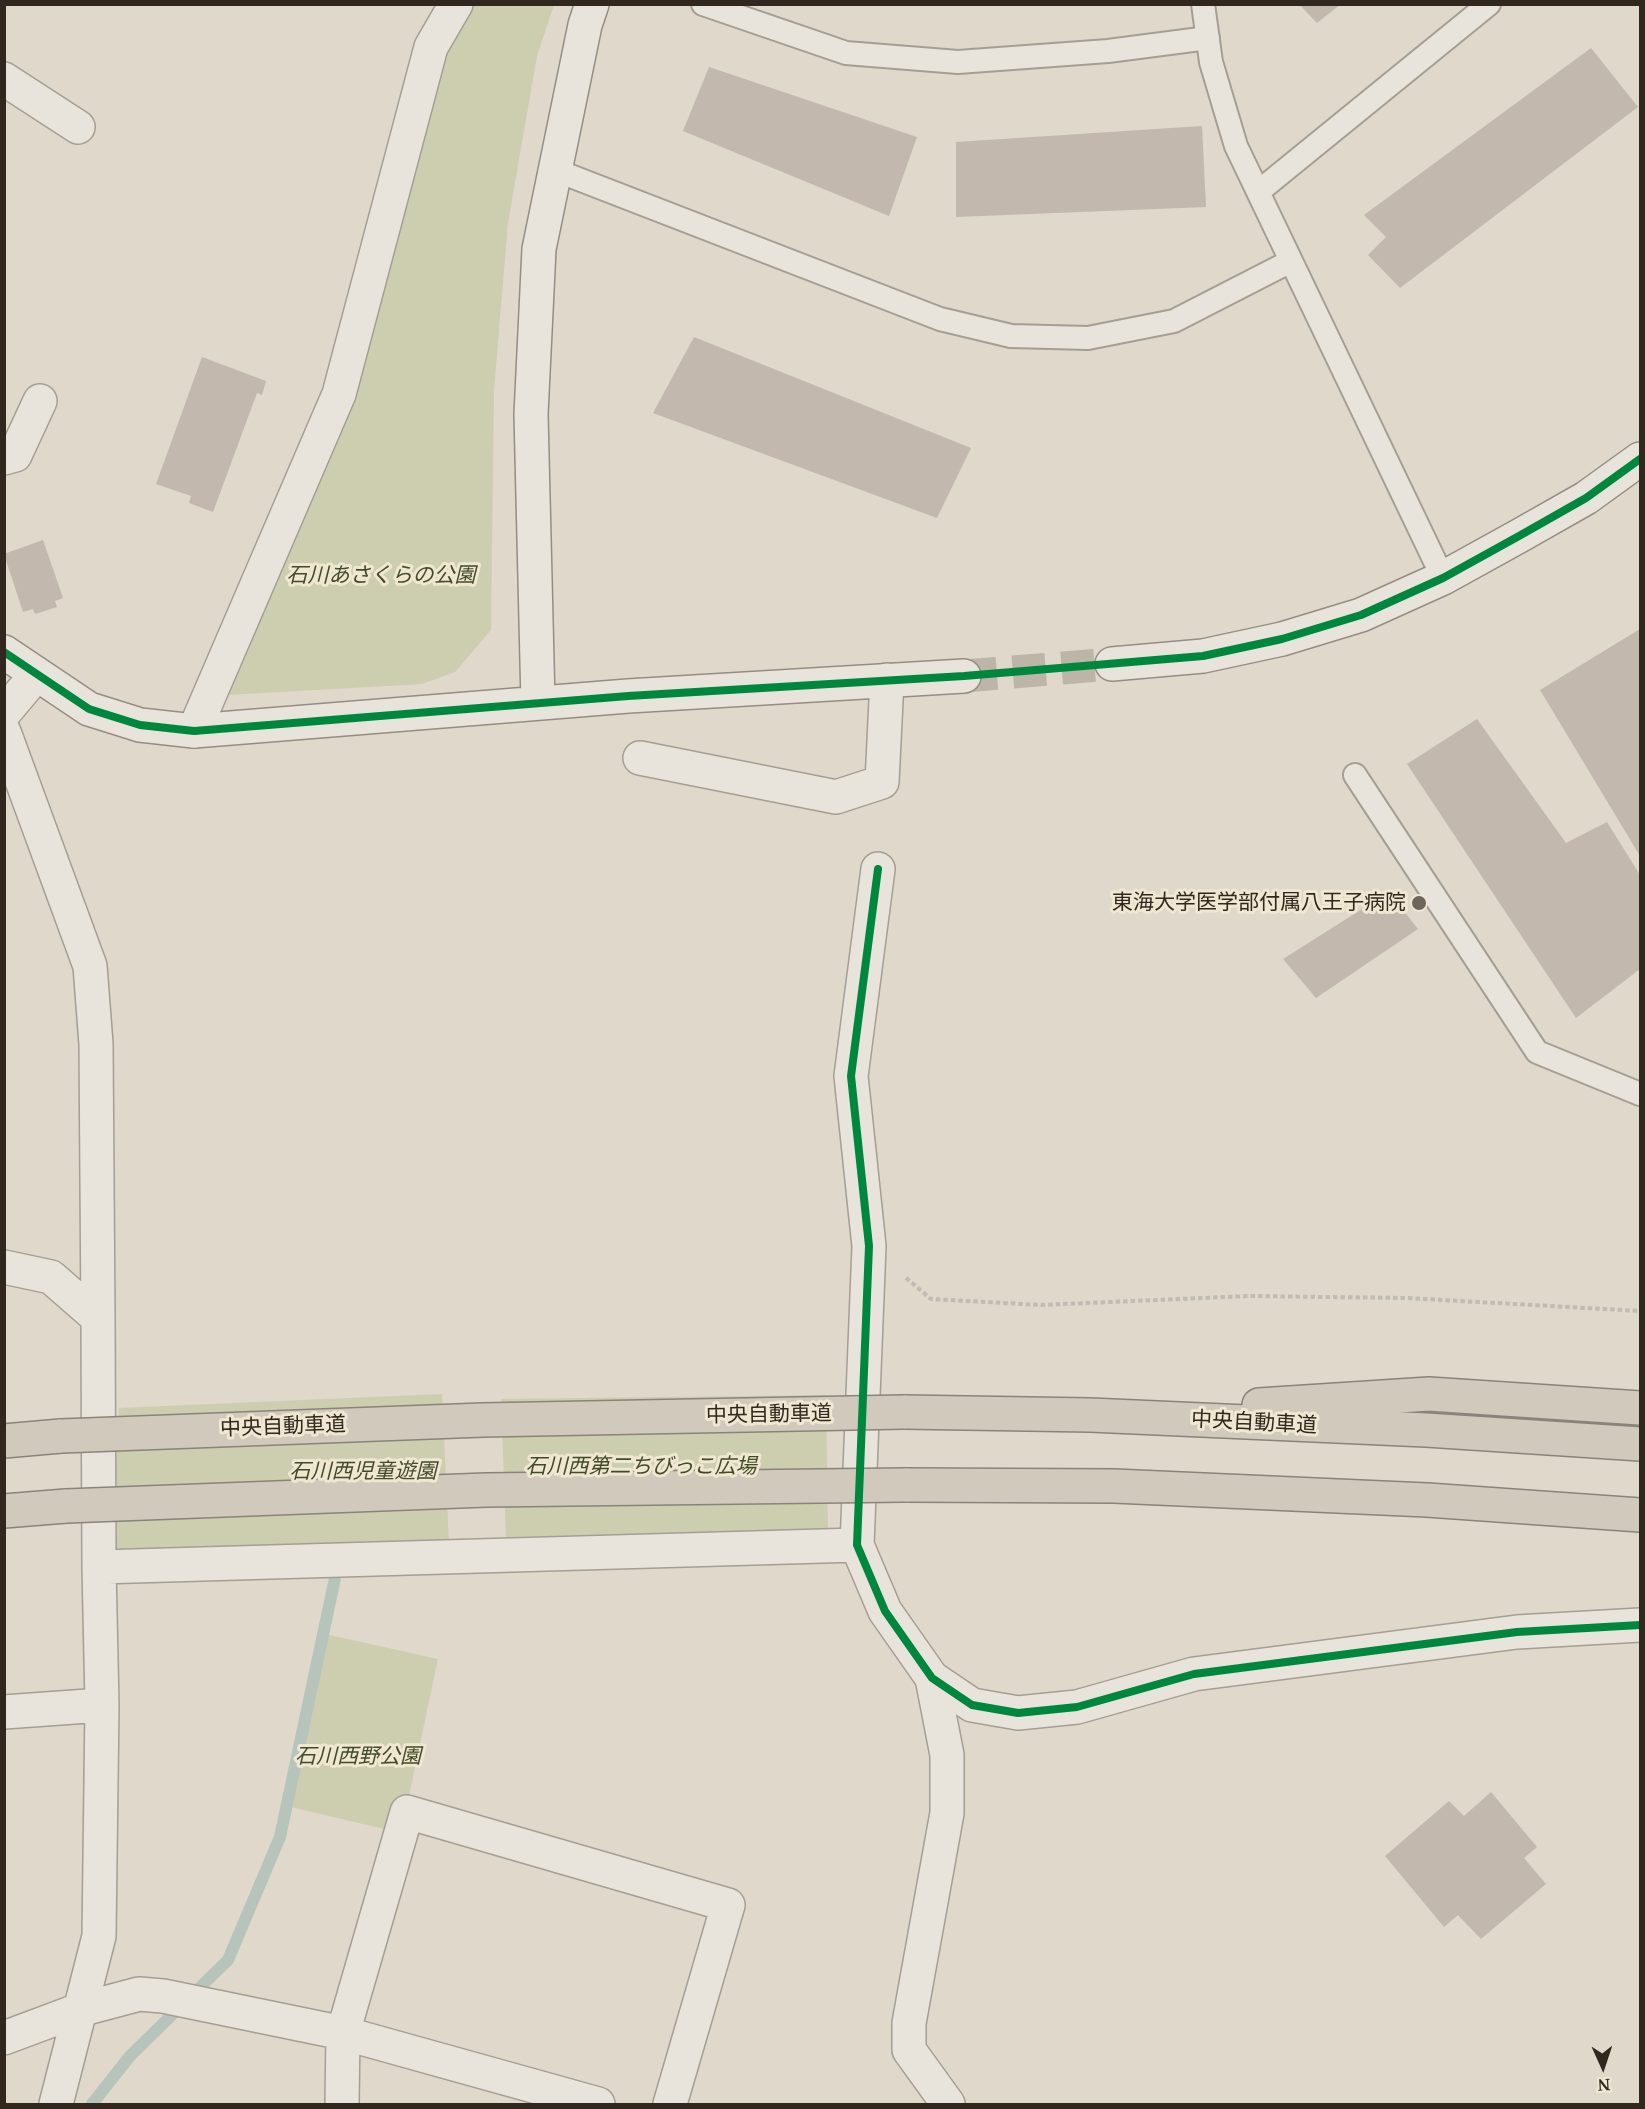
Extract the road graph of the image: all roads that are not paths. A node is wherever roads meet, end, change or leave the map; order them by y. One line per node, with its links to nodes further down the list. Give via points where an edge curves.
1 (456, 4): 23 (street, via 431,47 339,394)
2 (592, 4): 9 (street)
3 (703, 4): 6 (lane, via 846,53 958,62 1108,51)
4 (1203, 4): 6 (lane)
5 (1489, 4): 10 (lane)
6 (1208, 38): 10 (lane, via 1211,62 1236,146)
7 (4, 79): 8 (street)
8 (78, 127)
9 (555, 170): 11 (lane, via 940,319 1011,336 1088,338 1174,321); 21 (street, via 539,249 531,414)
10 (1258, 192): 11 (lane)
11 (1291, 261): 15 (lane)
12 (40, 401): 13 (street, via 15,455)
13 (4, 458)
14 (1641, 459): 15 (street, via 1586,498)
15 (1443, 578): 17 (street, via 1361,615 1282,639 1203,656)
16 (4, 652): 18 (street)
17 (1112, 664)
18 (36, 675): 22 (street); 23 (street, via 89,709 140,725)
19 (964, 676): 20 (street)
20 (887, 680): 21 (street); 25 (street, via 882,782 836,797)
21 (538, 703): 23 (street)
22 (4, 713)
23 (194, 730)
24 (4, 732): 30 (street, via 90,966 96,1044)
25 (640, 758)
26 (1355, 775): 28 (lane, via 1536,1052)
27 (878, 869): 37 (street, via 851,1076 869,1246)
28 (1641, 1094)
29 (4, 1267): 30 (street, via 51,1278)
30 (98, 1318): 38 (street)
31 (1641, 1408): 32 (highway, via 1429,1394)
32 (1090, 1415): 33 (highway, 中央自動車道, bridge, via 904,1412 483,1420); 34 (highway, 中央自動車道)
33 (4, 1441)
34 (1641, 1444)
35 (4, 1511): 36 (highway, bridge, via 486,1490 905,1485 1125,1487 1427,1500)
36 (1641, 1515)
37 (857, 1545): 38 (street); 40 (street, via 885,1611)
38 (99, 1567): 41 (street)
39 (1641, 1625): 40 (street, via 1517,1632 1194,1674 1077,1707 1018,1713 972,1705)
40 (932, 1678): 50 (street, via 947,1755 947,1813 909,2023 909,2050)
41 (102, 1705): 42 (street); 43 (street, via 99,1936)
42 (4, 1712)
43 (79, 2010): 44 (street, via 139,1994 163,1996); 45 (street); 46 (street)
44 (343, 2033): 47 (street); 48 (street); 49 (street, via 407,1812 728,1905)
45 (4, 2038)
46 (56, 2104)
47 (342, 2104)
48 (598, 2104)
49 (669, 2104)
50 (948, 2104)

